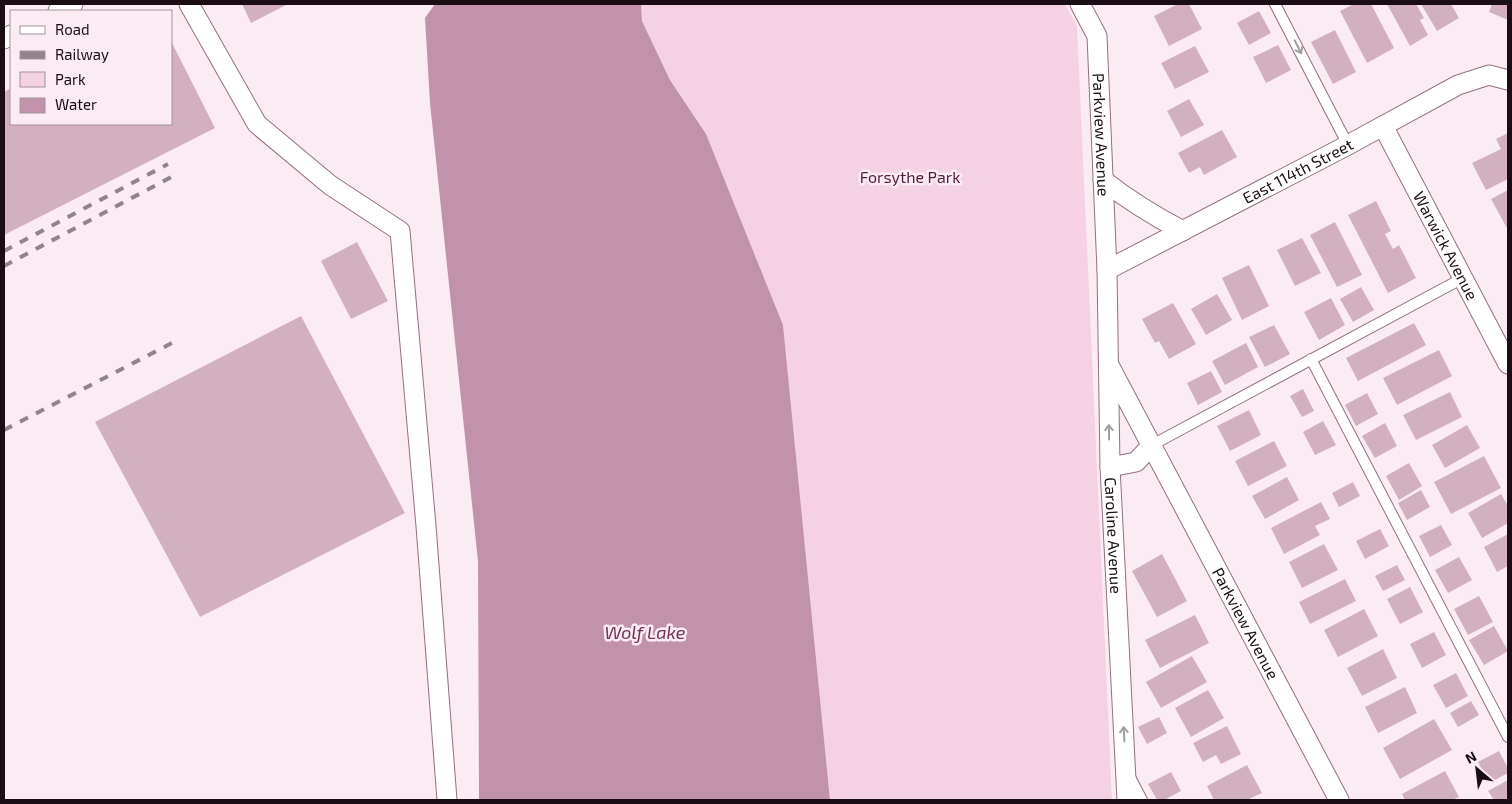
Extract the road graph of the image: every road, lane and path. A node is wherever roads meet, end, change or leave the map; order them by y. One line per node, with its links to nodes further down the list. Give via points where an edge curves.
1 (73, 4): 5 (street)
2 (188, 4): 20 (street, via 258,124 330,185 400,231)
3 (1080, 4): 9 (street, Parkview Avenue, via 1097,36)
4 (1275, 4): 8 (lane, one-way to 8)
5 (60, 10)
6 (1508, 80): 7 (street, East 114th Street, via 1489,75 1458,86)
7 (1383, 126): 8 (street, East 114th Street); 12 (street, Warwick Avenue)
8 (1348, 145): 10 (street, East 114th Street)
9 (1103, 180): 10 (street, via 1139,207); 11 (street, Parkview Avenue)
10 (1183, 231): 11 (street, East 114th Street)
11 (1107, 270): 14 (street, Caroline Avenue)
12 (1463, 278): 13 (lane); 15 (street, Warwick Avenue)
13 (1311, 360): 16 (lane); 18 (lane)
14 (1108, 364): 16 (street, Parkview Avenue); 17 (street, Caroline Avenue, one-way to 14)
15 (1508, 364)
16 (1152, 446): 17 (street, via 1136,462); 23 (street, Parkview Avenue)
17 (1110, 467): 19 (street, Caroline Avenue, one-way to 17)
18 (1508, 738)
19 (1126, 769): 21 (street, Caroline Avenue); 22 (lane)
20 (447, 800)
21 (1127, 800)
22 (1142, 800)
23 (1339, 800)

